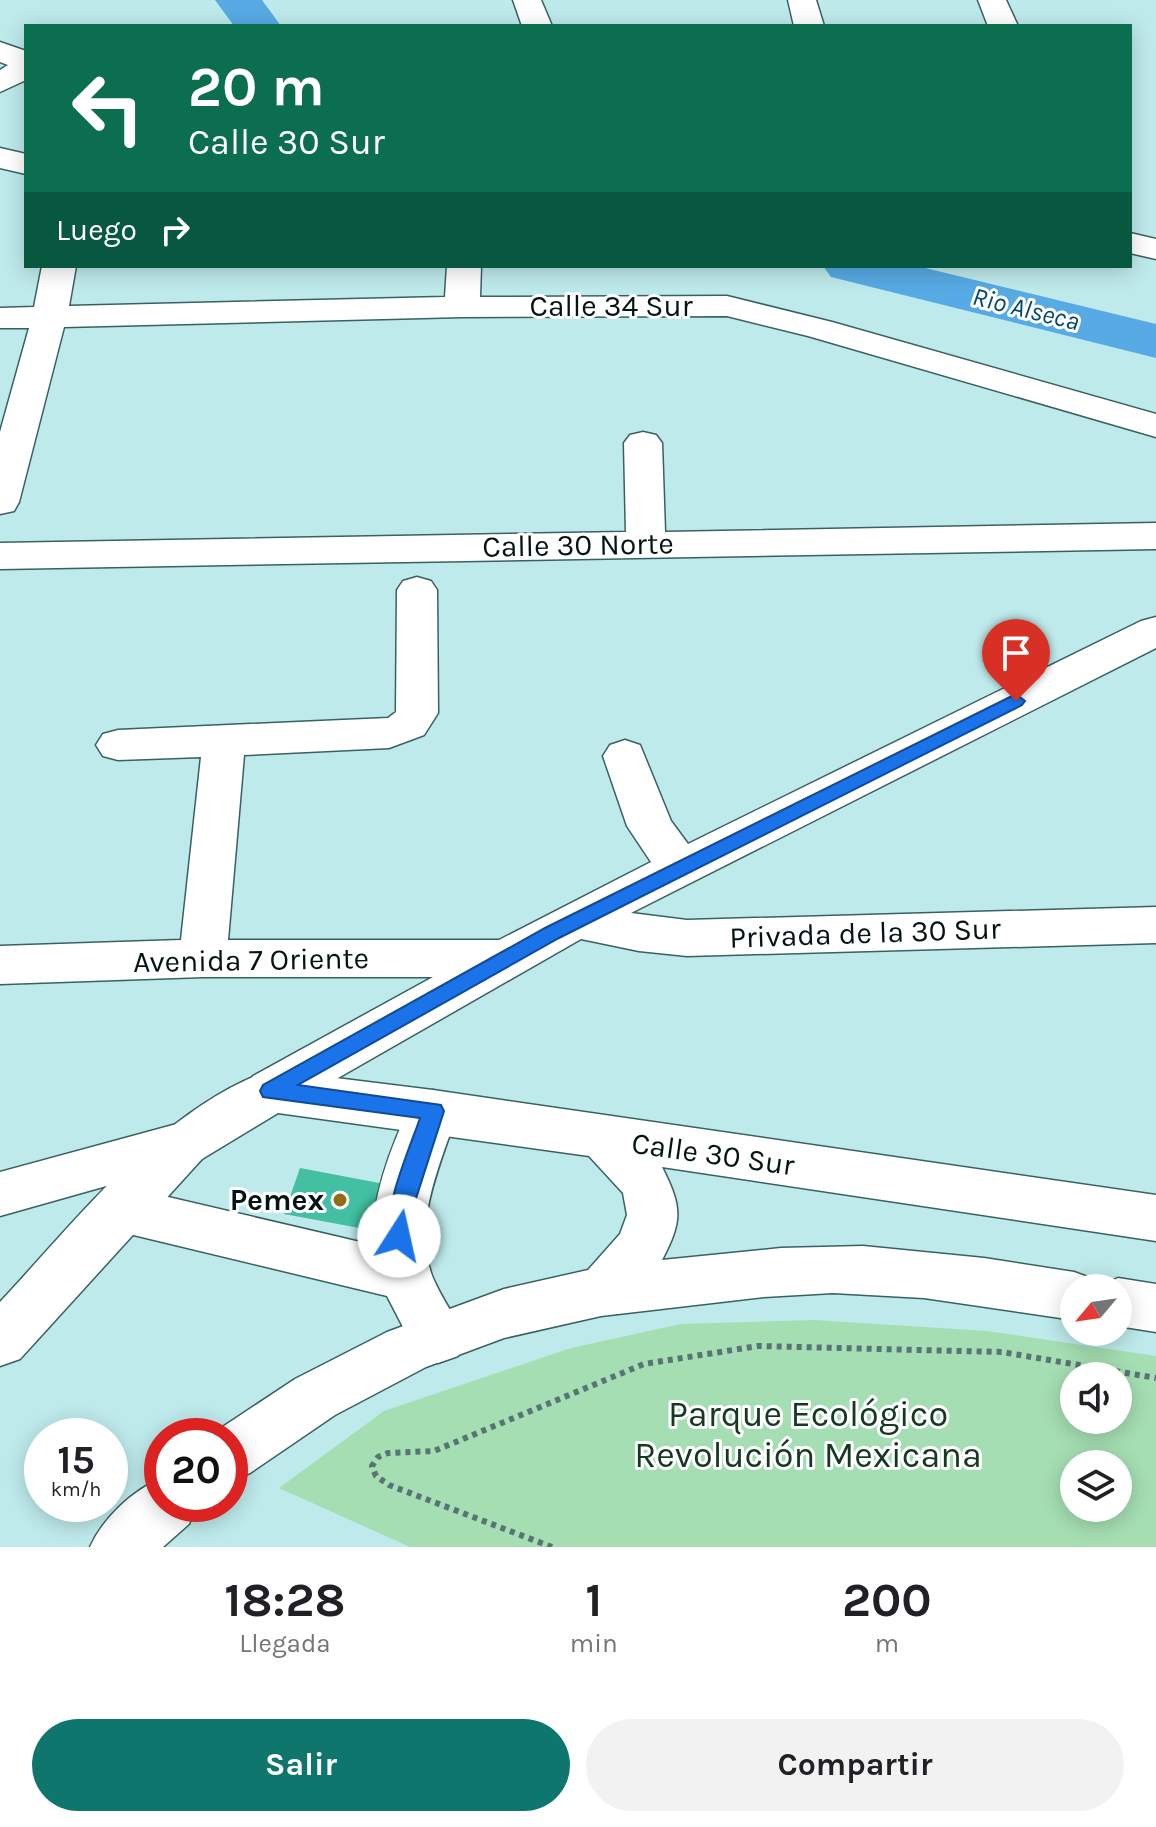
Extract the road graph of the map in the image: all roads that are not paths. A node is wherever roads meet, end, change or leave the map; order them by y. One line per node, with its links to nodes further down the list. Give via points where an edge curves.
1 (527, 0): 4 (street)
2 (802, 0): 5 (street)
3 (992, 0): 6 (street)
4 (536, 24)
5 (808, 24)
6 (1002, 24)
7 (0, 51): 8 (street)
8 (24, 61)
9 (24, 64): 10 (street)
10 (0, 83)
11 (0, 158): 12 (street)
12 (24, 164)
13 (1132, 243): 14 (street)
14 (1156, 249)
15 (59, 268): 19 (street)
16 (464, 268): 17 (street)
17 (462, 307): 19 (street, Calle 34 Sur); 20 (street, Calle 34 Sur, via 727,306)
18 (0, 318): 19 (street, Calle 34 Sur)
19 (49, 318): 22 (street)
20 (1156, 426)
21 (643, 443): 24 (street)
22 (0, 502)
23 (1156, 536): 24 (street, Calle 30 Norte)
24 (646, 543): 25 (street, Calle 30 Norte)
25 (0, 556)
26 (417, 590): 28 (street, via 413,723 389,733)
27 (1156, 631): 31 (street)
28 (224, 740): 29 (street); 34 (street)
29 (118, 745)
30 (625, 756): 31 (street, via 650,826)
31 (680, 868): 32 (street)
32 (576, 920): 33 (street, Privada de la 30 Sur, via 687,938); 35 (street)
33 (1152, 922)
34 (203, 958): 35 (street, Avenida 7 Oriente); 36 (street, Avenida 7 Oriente)
35 (502, 959): 37 (street)
36 (0, 965)
37 (271, 1091): 38 (street, Calle 30 Sur); 40 (street)
38 (433, 1111): 39 (street, Calle 30 Sur); 44 (street, via 401,1211)
39 (605, 1138): 43 (street, Calle 30 Sur); 45 (street, via 647,1183 653,1219 639,1252)
40 (184, 1144): 41 (street); 42 (street)
41 (0, 1194)
42 (121, 1209): 44 (street); 50 (street)
43 (1156, 1218)
44 (404, 1276): 49 (street)
45 (602, 1292): 46 (street, via 835,1269 914,1273); 49 (street, via 504,1315)
46 (1060, 1294)
47 (1132, 1304): 48 (street)
48 (1156, 1308)
49 (438, 1338): 51 (street, via 344,1380)
50 (0, 1341)
51 (248, 1442)
52 (148, 1522): 53 (street)
53 (120, 1547)

